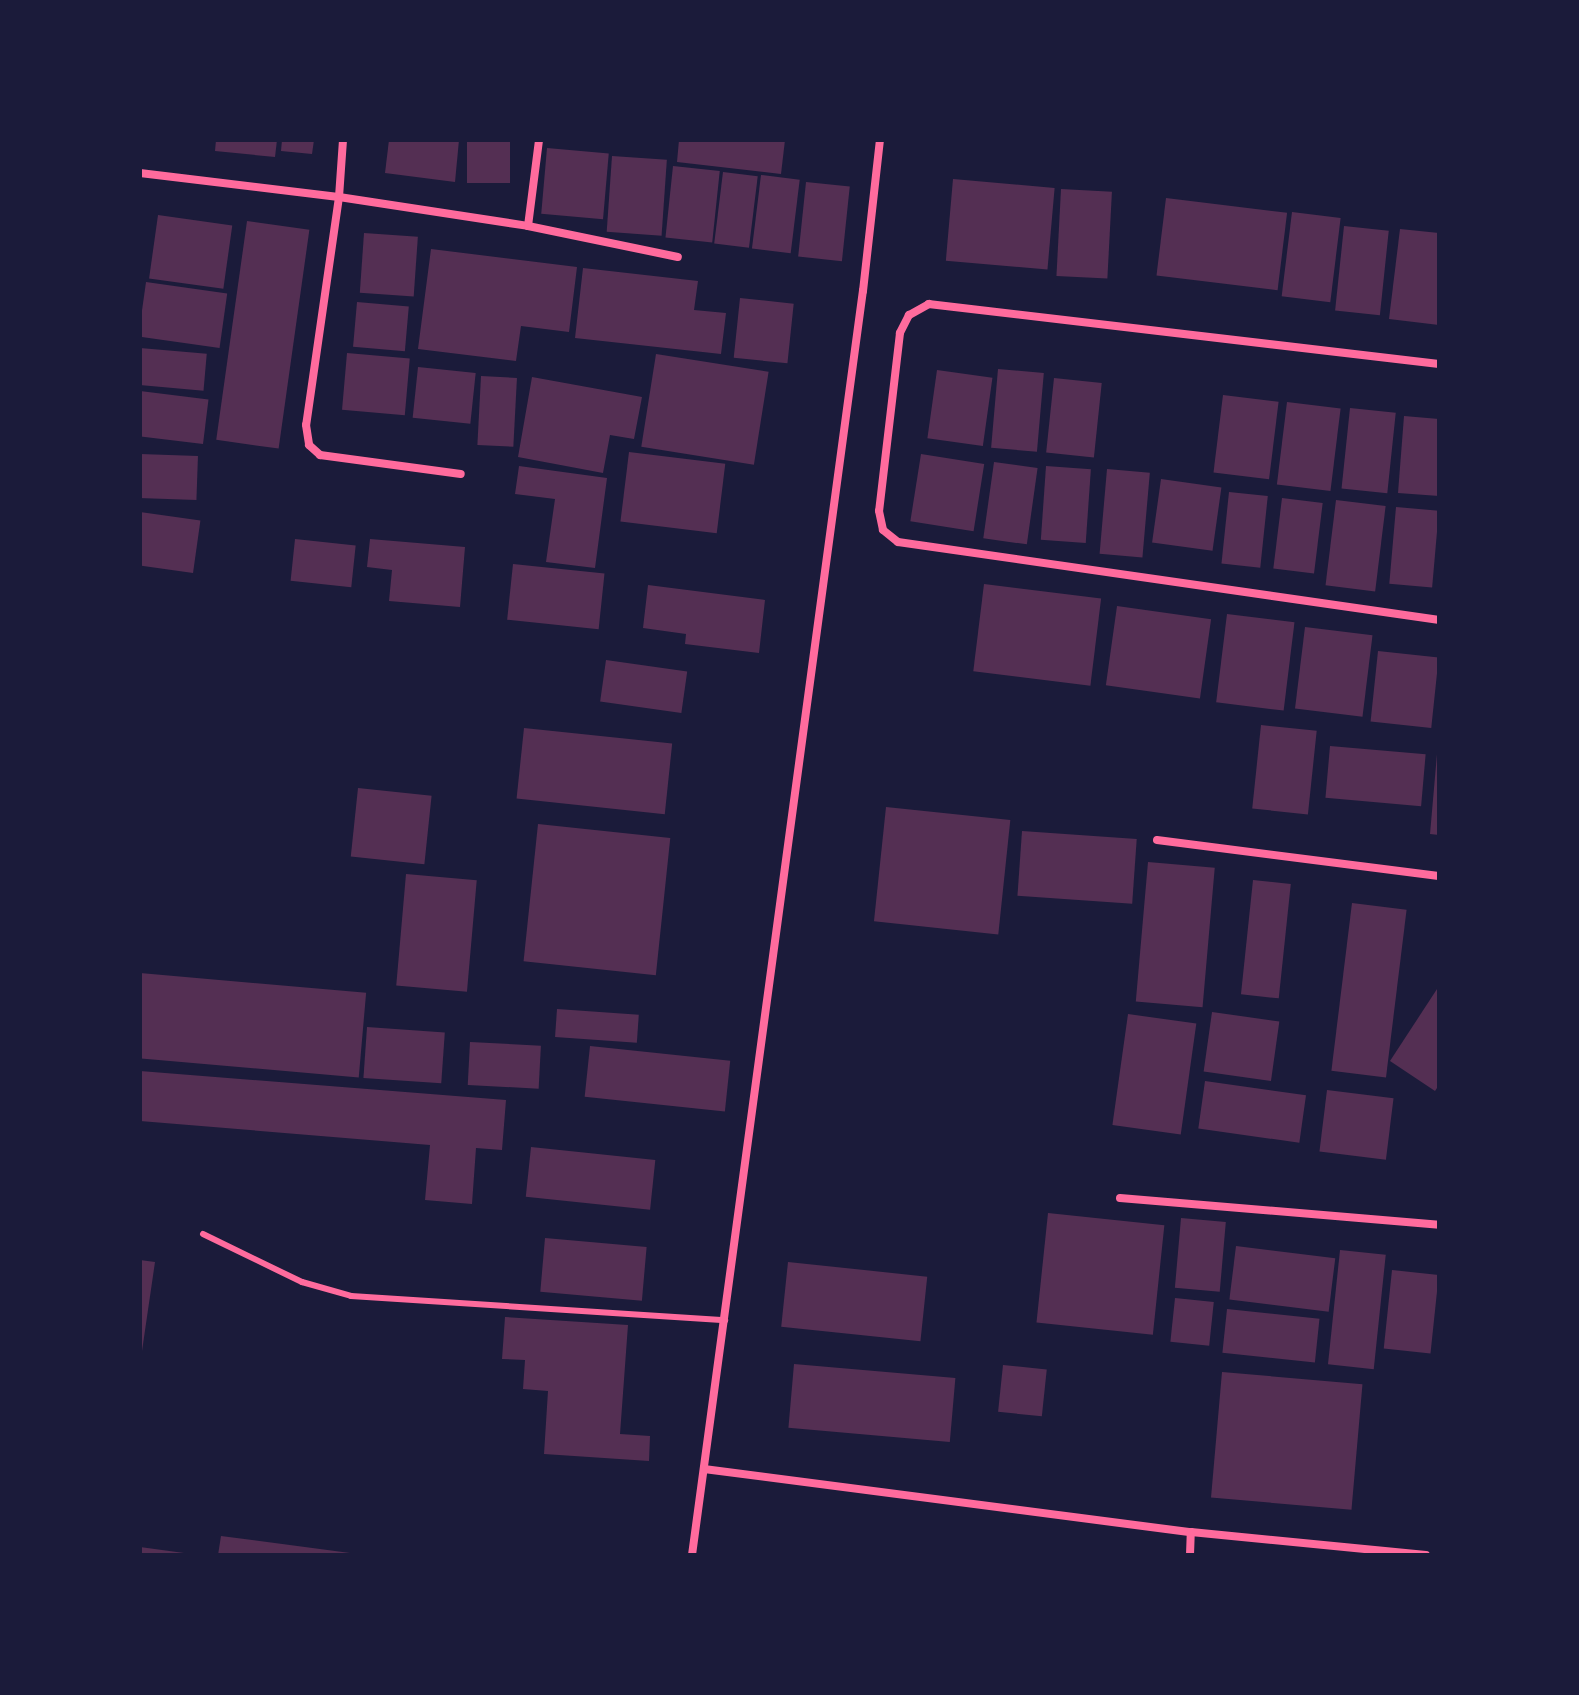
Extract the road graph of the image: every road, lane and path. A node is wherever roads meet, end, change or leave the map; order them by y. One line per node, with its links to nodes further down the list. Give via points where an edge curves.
1 (343, 140): 5 (street)
2 (539, 140): 6 (street)
3 (880, 140): 16 (street)
4 (140, 174): 5 (street)
5 (339, 197): 6 (street); 9 (street, via 306,425 309,445 320,455)
6 (528, 226): 7 (street)
7 (678, 257)
8 (1439, 364): 10 (street, via 929,304 909,315 900,333 879,511 883,530 898,542)
9 (461, 474)
10 (1439, 620)
11 (1157, 840): 12 (street)
12 (1439, 876)
13 (1120, 1198): 14 (street)
14 (1439, 1225)
15 (203, 1234): 16 (lane, via 302,1282 351,1296)
16 (725, 1320): 17 (street)
17 (704, 1469): 18 (street); 19 (street)
18 (1191, 1532): 20 (street); 21 (street)
19 (692, 1555)
20 (1190, 1555)
21 (1426, 1555)

